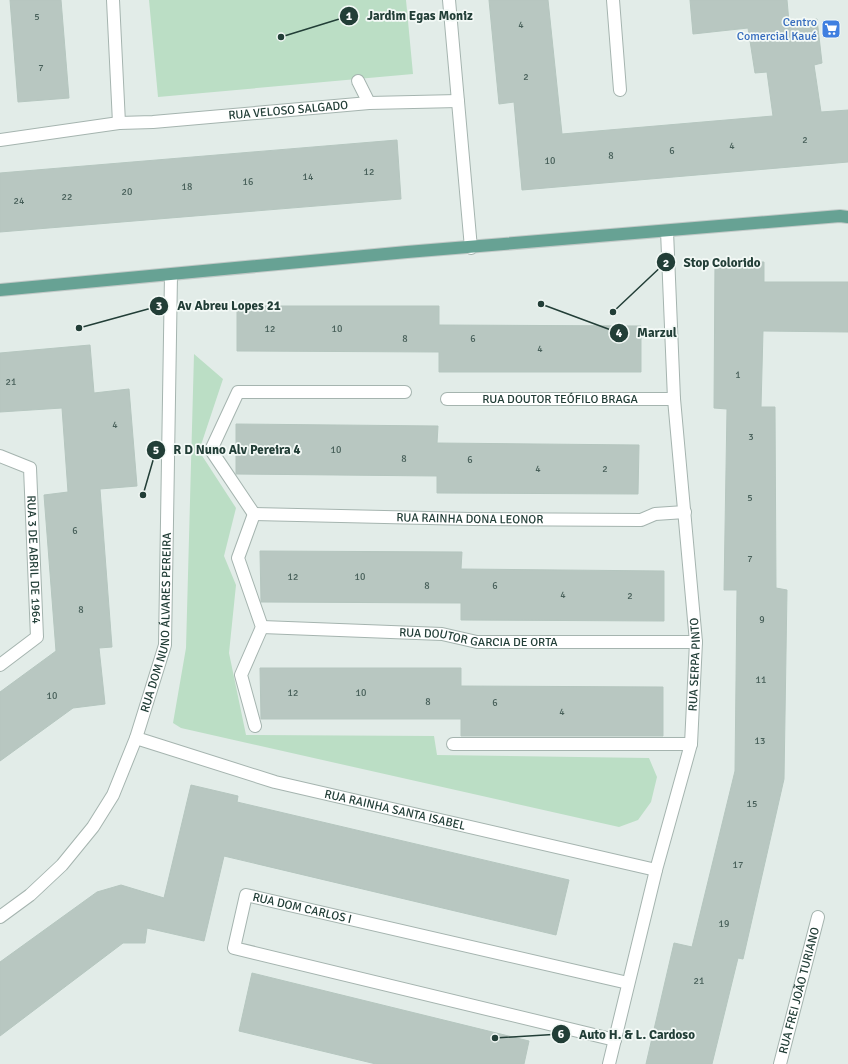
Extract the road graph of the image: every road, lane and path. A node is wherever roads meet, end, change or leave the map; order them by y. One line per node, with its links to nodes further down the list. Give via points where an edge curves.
1 (113, 0): 8 (street)
2 (449, 0): 6 (street)
3 (612, 0): 5 (street)
4 (358, 81): 7 (street)
5 (620, 90)
6 (458, 101): 7 (street, RUA VELOSO SALGADO); 12 (street)
7 (370, 103): 8 (street, RUA VELOSO SALGADO)
8 (119, 123): 9 (street, RUA VELOSO SALGADO)
9 (0, 140)
10 (845, 214): 11 (main road)
11 (667, 231): 12 (main road); 17 (street, RUA SERPA PINTO)
12 (471, 248): 13 (main road)
13 (171, 275): 14 (main road); 25 (street, RUA DOM NUNO ÁLVARES PEREIRA, via 165,645)
14 (0, 290)
15 (405, 392): 20 (street, via 238,392 212,450)
16 (447, 399): 17 (street, RUA DOUTOR TEÓFILO BRAGA)
17 (674, 399): 19 (street, RUA SERPA PINTO)
18 (0, 456): 23 (street, RUA 3 DE ABRIL DE 1964, via 30,468 38,637)
19 (685, 512): 20 (street, RUA RAINHA DONA LEONOR, via 655,514 641,520 471,520); 22 (street, RUA SERPA PINTO)
20 (254, 514): 21 (street, via 238,558)
21 (262, 627): 22 (street, RUA DOUTOR GARCIA DE ORTA, via 442,634 477,642); 24 (street, via 241,675)
22 (696, 642): 27 (street, RUA SERPA PINTO)
23 (0, 665)
24 (255, 726)
25 (136, 738): 28 (street, RUA RAINHA SANTA ISABEL, via 275,782); 29 (street, RUA DOM NUNO ÁLVARES PEREIRA, via 113,795 93,827 62,865 30,895)
26 (453, 744): 27 (street)
27 (691, 744): 28 (street, RUA SERPA PINTO)
28 (656, 870): 31 (street, RUA SERPA PINTO)
29 (0, 917)
30 (818, 917): 34 (street, RUA FREI JOÃO TURIANO)
31 (628, 983): 32 (street, RUA SERPA PINTO); 32 (street, RUA DOM CARLOS I, via 246,895 234,948)
32 (615, 1040): 33 (street, RUA SERPA PINTO)
33 (609, 1064)
34 (780, 1064)

